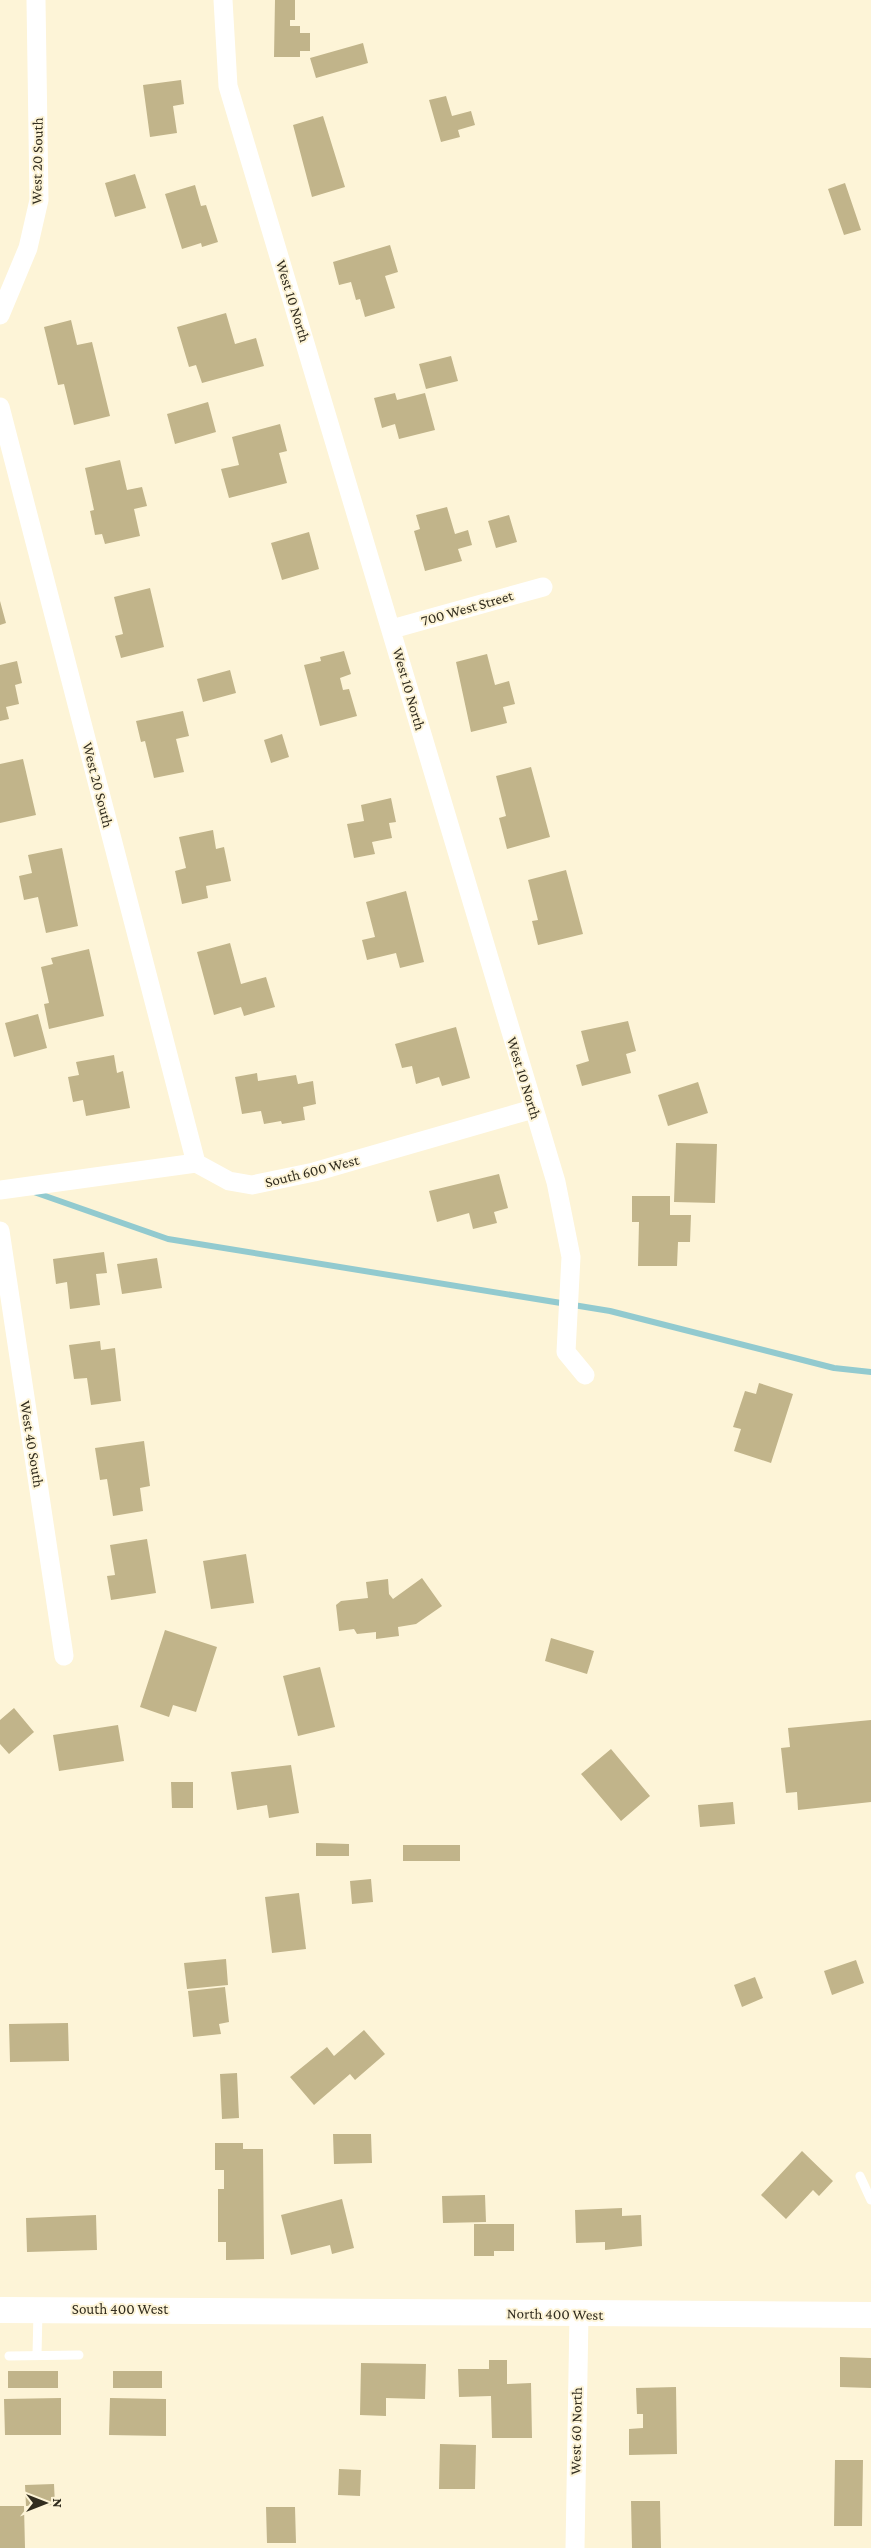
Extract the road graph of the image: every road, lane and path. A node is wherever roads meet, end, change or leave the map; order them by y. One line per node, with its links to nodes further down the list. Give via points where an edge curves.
1 (36, 0): 3 (street, West 20 South, via 39,200 28,248)
2 (222, 0): 6 (street, West 10 North, via 228,86)
3 (0, 315)
4 (0, 406): 8 (street, West 20 South)
5 (543, 587): 6 (street, 700 West Street)
6 (392, 630): 7 (street, West 10 North)
7 (533, 1109): 8 (street, South 600 West, via 314,1172 252,1185 229,1181); 11 (street, West 10 North, via 556,1182 572,1257 566,1352)
8 (196, 1163): 9 (street)
9 (0, 1190)
10 (0, 1231): 12 (street, West 40 South)
11 (585, 1375)
12 (64, 1656)
13 (860, 2176): 14 (lane)
14 (871, 2200)
15 (240, 2309): 17 (street, South 400 West); 18 (street, North 400 West)
16 (0, 2310): 17 (street, South 400 West)
17 (38, 2310): 22 (lane)
18 (579, 2315): 19 (street, North 400 West); 23 (street, West 60 North)
19 (871, 2315)
20 (79, 2355): 22 (lane)
21 (9, 2356): 22 (lane)
22 (37, 2356)
23 (576, 2548)

